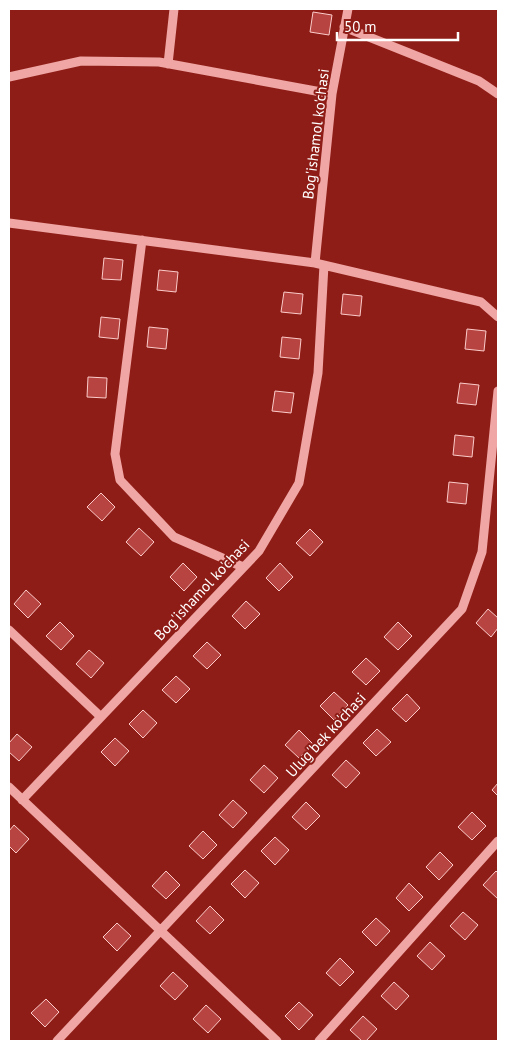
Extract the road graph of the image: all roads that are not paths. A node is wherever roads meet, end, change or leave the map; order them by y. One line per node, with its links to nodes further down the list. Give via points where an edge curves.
1 (174, 9): 4 (street)
2 (348, 9): 3 (street, Bog'ishamol ko'chasi)
3 (344, 27): 6 (street, Bog'ishamol ko'chasi); 7 (street, via 478,82)
4 (168, 64): 5 (street, via 81,61); 6 (street)
5 (9, 77)
6 (332, 94): 10 (street, Bog'ishamol ko'chasi)
7 (498, 94)
8 (9, 223): 9 (street)
9 (142, 240): 10 (street); 13 (street, via 116,454 120,480 174,537)
10 (320, 264): 11 (street, via 481,302); 13 (street, Bog'ishamol ko'chasi, via 318,372 299,482 259,551)
11 (498, 317)
12 (498, 391): 19 (street, Ulug'bek ko'chasi, via 482,552 462,609)
13 (243, 567): 15 (street, Bog'ishamol ko'chasi)
14 (9, 630): 15 (street)
15 (101, 717): 17 (street, Bog'ishamol ko'chasi)
16 (9, 787): 17 (street)
17 (22, 800): 19 (street)
18 (498, 841): 22 (street)
19 (160, 931): 20 (street, Ulug'bek ko'chasi); 21 (street)
20 (56, 1041)
21 (277, 1041)
22 (319, 1041)

